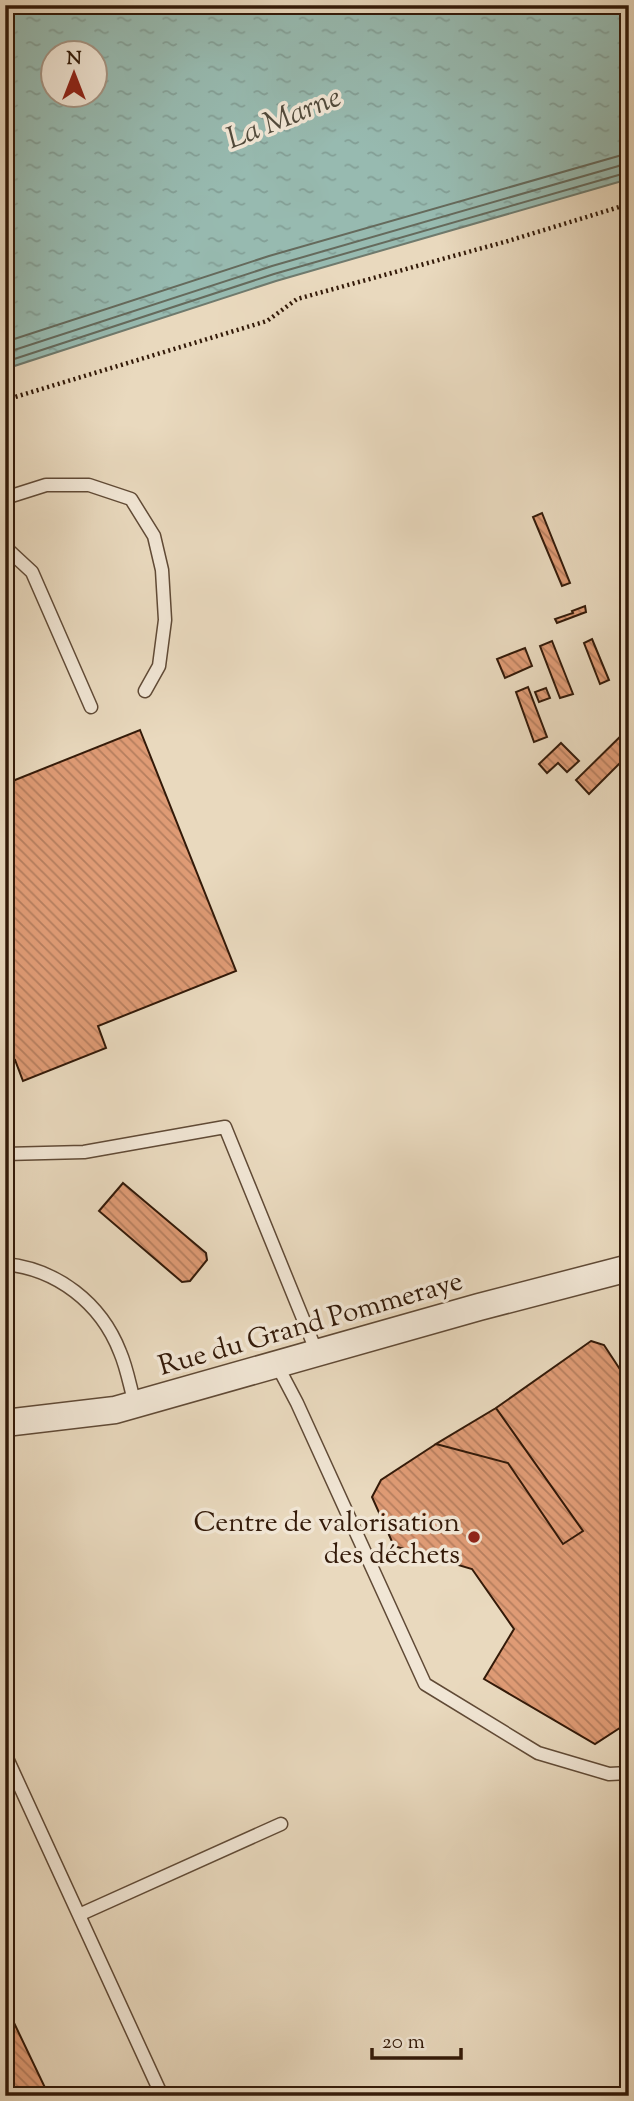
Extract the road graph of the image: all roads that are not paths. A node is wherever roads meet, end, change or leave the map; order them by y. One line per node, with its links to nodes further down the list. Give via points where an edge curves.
1 (5, 498): 3 (lane, via 46,485 89,485 131,499 153,536 162,570 165,620 159,666)
2 (5, 547): 4 (lane, via 32,572)
3 (145, 691)
4 (91, 708)
5 (5, 1154): 8 (lane, via 83,1152 225,1127)
6 (5, 1264): 10 (lane, via 41,1270 69,1286 90,1306 120,1352)
7 (629, 1268): 8 (street, Rue du Grand Pommeraye)
8 (317, 1353): 9 (street, Rue du Grand Pommeraye)
9 (277, 1365): 10 (street, Rue du Grand Pommeraye); 13 (lane, via 425,1684 538,1753 609,1774)
10 (135, 1404): 11 (street, Rue du Grand Pommeraye)
11 (5, 1423)
12 (5, 1754): 15 (lane)
13 (629, 1773)
14 (281, 1824): 15 (lane)
15 (80, 1914): 16 (lane)
16 (162, 2096)

